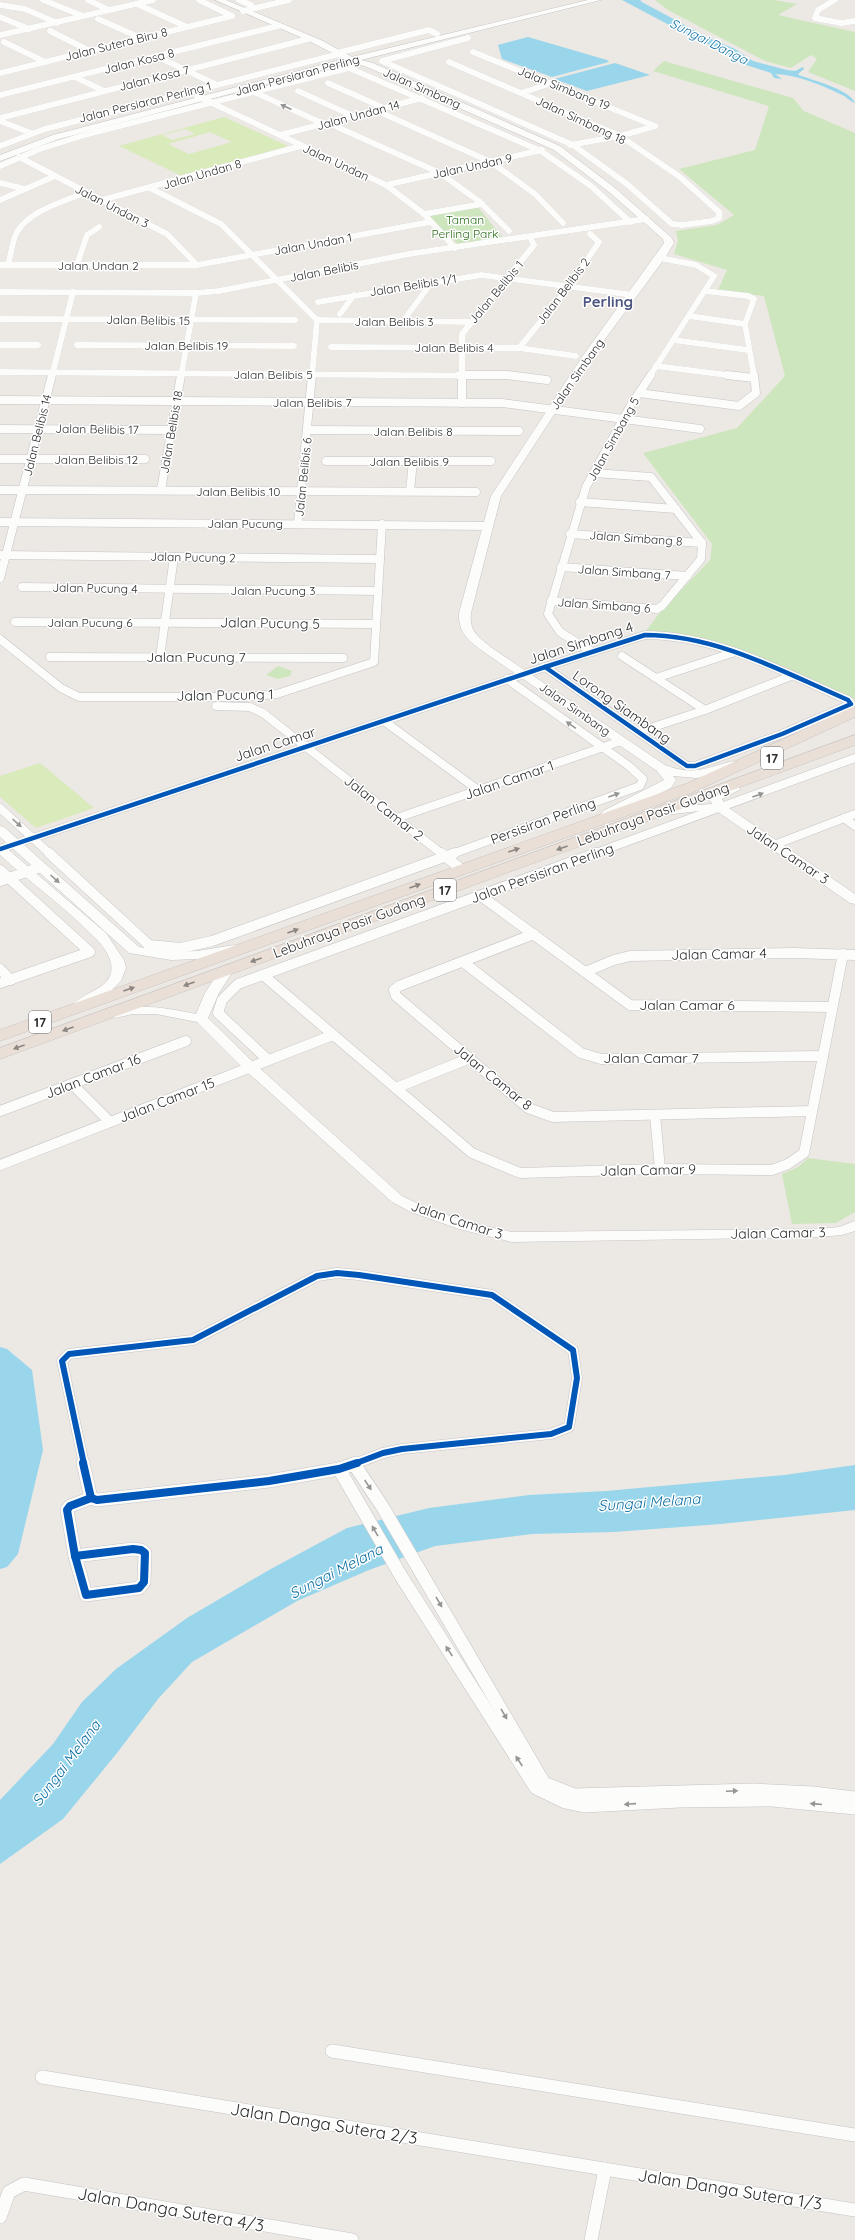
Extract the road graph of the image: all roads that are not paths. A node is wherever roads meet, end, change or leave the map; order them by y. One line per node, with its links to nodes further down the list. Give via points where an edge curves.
1 (44, 0): 15 (street)
2 (88, 0): 13 (street)
3 (153, 0): 10 (street)
4 (199, 0): 21 (street, Jalan Sutera Biru 8, via 232,16)
5 (219, 0): 14 (street, Jalan Simbang)
6 (240, 0): 12 (street)
7 (289, 0): 14 (street)
8 (835, 0): 18 (street, via 818,10 815,18 836,23)
9 (589, 1): 24 (street, Jalan Persiaran Perling); 25 (street, Jalan Persiaran Perling)
10 (138, 4): 13 (street); 21 (street)
11 (0, 5): 19 (street, via 25,9)
12 (251, 5)
13 (109, 10): 15 (street)
14 (243, 11): 20 (street, Jalan Simbang)
15 (84, 16): 19 (street)
16 (0, 17): 22 (street)
17 (98, 19): 27 (street)
18 (855, 21)
19 (57, 23): 22 (street)
20 (278, 26): 28 (street, Jalan Simbang); 32 (street, Jalan Kosa 8)
21 (187, 27): 27 (street, Jalan Sutera Biru 8)
22 (29, 29): 26 (street)
23 (50, 31): 30 (street)
24 (437, 34): 33 (street, Jalan Persiaran Perling); 33 (street, via 429,30)
25 (458, 34): 34 (street, Jalan Persiaran Perling); 63 (street, Jalan Simbang, via 468,38 382,61)
26 (0, 35)
27 (141, 38): 30 (street, Jalan Sutera Biru 8)
28 (309, 39): 33 (street, Jalan Simbang); 37 (street, Jalan Kosa 7)
29 (4, 42): 35 (street)
30 (90, 50): 35 (street, Jalan Sutera Biru 8)
31 (473, 52): 41 (street, Jalan Simbang 19)
32 (156, 56): 37 (street); 39 (street, Jalan Kosa 8)
33 (348, 57): 34 (street, Jalan Simbang); 34 (street); 42 (street, Jalan Persiaran Perling); 50 (street, Jalan Persiaran Perling)
34 (369, 61): 47 (street, Jalan Simbang)
35 (45, 62): 38 (street, Jalan Sutera Biru 8)
36 (449, 62): 46 (street, Jalan Simbang 18)
37 (186, 70): 42 (street); 43 (street, Jalan Kosa 7)
38 (0, 73)
39 (75, 77): 43 (street); 48 (street, Jalan Kosa 8)
40 (328, 83): 51 (street)
41 (552, 84): 46 (street); 56 (street, Jalan Simbang 19)
42 (215, 88): 50 (street, Jalan Persiaran Perling); 58 (street, Jalan Persiaran Perling 1, via 207,86)
43 (104, 91): 53 (street, Jalan Kosa 7)
44 (298, 91): 52 (street)
45 (254, 92): 49 (street, Jalan Simbang, via 349,68); 50 (street, Jalan Persiaran Perling 1); 55 (street, one-way to 45)
46 (521, 92): 62 (street, Jalan Simbang 18)
47 (435, 94): 49 (street, Jalan Undan 14); 66 (street, Jalan Simbang)
48 (0, 95)
49 (417, 97): 51 (street, Jalan Undan 14); 67 (street, Jalan Simbang)
50 (203, 99): 60 (street, Jalan Persiaran Perling); 61 (street, Jalan Undan); 69 (street, Jalan Persiaran Perling 1); 70 (street, Jalan Persiaran Perling, via 56,137)
51 (382, 109): 52 (street, Jalan Undan 14); 71 (street)
52 (350, 115): 55 (street, Jalan Undan 14)
53 (0, 118)
54 (0, 121): 59 (street)
55 (321, 123): 61 (street, Jalan Undan 14)
56 (655, 126): 62 (street, Jalan Undan 9)
57 (337, 127): 73 (street)
58 (45, 128): 59 (street, Jalan Persiaran Perling 1); 60 (street)
59 (31, 133): 64 (street, Jalan Persiaran Perling 1)
60 (53, 133): 68 (street, Jalan Persiaran Perling)
61 (280, 135): 65 (street, Jalan Undan)
62 (620, 136): 63 (street, Jalan Undan 9); 88 (street, Jalan Simbang 18, via 680,177 720,215 717,220)
63 (573, 145): 66 (street, Jalan Undan 9); 88 (street, Jalan Simbang, via 627,184 672,224 682,226)
64 (0, 146)
65 (301, 146): 76 (street, Jalan Undan); 77 (street, Jalan Undan 8)
66 (557, 148): 67 (street, Jalan Undan 9); 84 (street, Jalan Simbang)
67 (541, 151): 71 (street, Jalan Undan 9); 86 (street, Jalan Simbang, via 591,186)
68 (0, 153)
69 (19, 157): 72 (street, Jalan Persiaran Perling 1); 74 (street, Jalan Undan 3)
70 (0, 158)
71 (491, 162): 73 (street, Jalan Undan 9); 87 (street, via 535,194)
72 (0, 166)
73 (440, 173): 76 (street, Jalan Undan 9); 82 (street)
74 (55, 176): 78 (street); 79 (street, Jalan Undan 3)
75 (0, 183): 78 (street)
76 (386, 185): 83 (street, Jalan Undan)
77 (150, 188): 81 (street, Jalan Undan 8); 94 (street, via 221,224)
78 (25, 189): 80 (street)
79 (86, 192): 81 (street, Jalan Undan 3); 97 (street, via 33,217 21,226)
80 (0, 200)
81 (102, 200): 99 (street, Jalan Undan 3, via 167,234)
82 (482, 204): 83 (street); 90 (street)
83 (424, 214): 85 (street, Jalan Undan)
84 (646, 219): 86 (street, Jalan Belibis); 95 (street, Jalan Simbang, via 670,243)
85 (430, 222): 93 (street, Jalan Undan); 94 (street, Jalan Undan 1)
86 (630, 222): 92 (street, Jalan Belibis)
87 (563, 223)
88 (702, 223)
89 (98, 227): 98 (street, via 87,235)
90 (508, 231)
91 (590, 234): 103 (street, Jalan Belibis 2, via 599,242)
92 (530, 237): 93 (street, Jalan Belibis); 100 (street, Jalan Belibis 1, via 534,245)
93 (455, 248): 101 (street, Jalan Belibis, via 409,254)
94 (254, 255): 99 (street, Jalan Undan 1); 101 (street)
95 (660, 258): 104 (street, Jalan Simbang 5, via 690,264 711,273 713,278); 109 (street, Jalan Simbang)
96 (0, 265): 97 (street, Jalan Undan 2)
97 (8, 265): 98 (street, Jalan Undan 2)
98 (77, 265): 99 (street, Jalan Undan 2)
99 (197, 266)
100 (508, 278): 102 (street, Jalan Belibis 1/1, via 476,275); 103 (street, Jalan Belibis 1/1); 119 (street, Jalan Belibis 1)
101 (275, 280): 107 (street, Jalan Belibis); 118 (street)
102 (432, 282): 108 (street, Jalan Belibis 1/1); 113 (street)
103 (569, 287): 109 (street, Jalan Belibis 1/1); 129 (street, Jalan Belibis 2)
104 (705, 291): 112 (street, Jalan Simbang 5); 120 (street, via 754,299)
105 (0, 292): 106 (street, Jalan Belibis)
106 (73, 292): 107 (street, Jalan Belibis); 115 (street, Jalan Belibis 14)
107 (196, 293): 116 (street, Jalan Belibis 18)
108 (354, 294): 110 (street, Jalan Belibis 1/1); 111 (street)
109 (633, 295): 146 (street, Jalan Simbang)
110 (318, 302)
111 (340, 314)
112 (689, 316): 120 (street); 121 (street, Jalan Simbang 5)
113 (406, 317)
114 (0, 319): 115 (street, Jalan Belibis 15)
115 (66, 319): 116 (street, Jalan Belibis 15); 134 (street, Jalan Belibis 14)
116 (191, 320): 117 (street, Jalan Belibis 15); 122 (street, Jalan Belibis 18)
117 (295, 320)
118 (318, 320): 119 (street, Jalan Belibis 3); 136 (street, Jalan Belibis 6)
119 (471, 322): 128 (street, Jalan Belibis 1, via 462,334)
120 (744, 324): 130 (street)
121 (673, 340): 130 (street); 132 (street, Jalan Simbang 5)
122 (186, 344): 124 (street, Jalan Belibis 19); 126 (street, Jalan Belibis 19); 135 (street, Jalan Belibis 18)
123 (0, 345): 125 (street)
124 (78, 345)
125 (38, 346)
126 (294, 346)
127 (331, 347): 128 (street, Jalan Belibis 4)
128 (461, 347): 129 (street, Jalan Belibis 4); 137 (street, Jalan Belibis 1)
129 (519, 348): 131 (street, Jalan Belibis 4)
130 (748, 350): 138 (street)
131 (576, 356)
132 (656, 366): 138 (street); 140 (street, Jalan Simbang 5)
133 (0, 372): 134 (street, Jalan Belibis 5)
134 (53, 372): 135 (street, Jalan Belibis 5); 142 (street, Jalan Belibis 14)
135 (181, 373): 136 (street, Jalan Belibis 5); 143 (street, Jalan Belibis 18)
136 (311, 374): 137 (street, Jalan Belibis 5); 144 (street, Jalan Belibis 6)
137 (462, 375): 139 (street, Jalan Belibis 5, via 507,375); 145 (street, Jalan Belibis 1)
138 (754, 378): 140 (street, via 757,390 739,406)
139 (547, 380)
140 (639, 393): 147 (street, Jalan Simbang 5)
141 (0, 400): 142 (street, Jalan Belibis 7)
142 (46, 400): 143 (street, Jalan Belibis 7); 148 (street, Jalan Belibis 14)
143 (176, 401): 144 (street, Jalan Belibis 7); 151 (street, Jalan Belibis 18)
144 (310, 402): 145 (street, Jalan Belibis 7); 152 (street, Jalan Belibis 6)
145 (462, 403): 146 (street, Jalan Belibis 7, via 502,404)
146 (551, 410): 147 (street, Jalan Belibis 7); 173 (street, Jalan Simbang, via 496,496)
147 (624, 419): 150 (street, Jalan Belibis 7); 160 (street, Jalan Simbang 5)
148 (38, 428): 149 (street, Jalan Belibis 17); 151 (street, Jalan Belibis 17); 155 (street, Jalan Belibis 14)
149 (0, 429)
150 (700, 429)
151 (171, 430): 163 (street, Jalan Belibis 18)
152 (307, 430): 153 (street, Jalan Belibis 8); 164 (street, Jalan Belibis 6)
153 (519, 431)
154 (0, 459): 155 (street, Jalan Belibis 12)
155 (30, 459): 156 (street, Jalan Belibis 12); 162 (street, Jalan Belibis 14)
156 (145, 459)
157 (326, 461): 158 (street, Jalan Belibis 9)
158 (413, 461): 159 (street, Jalan Belibis 9); 165 (street)
159 (492, 461)
160 (594, 473): 167 (street, Jalan Simbang 5); 168 (street, via 649,476)
161 (0, 490): 162 (street, Jalan Belibis 10)
162 (23, 490): 163 (street, Jalan Belibis 10); 170 (street, Jalan Belibis 14)
163 (161, 490): 164 (street, Jalan Belibis 10)
164 (301, 491): 165 (street, Jalan Belibis 10); 171 (street, Jalan Belibis 6)
165 (410, 491): 166 (street, Jalan Belibis 10)
166 (476, 492)
167 (580, 502): 168 (street); 174 (street, Jalan Simbang 5)
168 (676, 509): 175 (street)
169 (0, 522): 170 (street, Jalan Pucung)
170 (14, 522): 171 (street, Jalan Pucung); 176 (street, Jalan Belibis 14)
171 (298, 523): 172 (street, Jalan Pucung)
172 (382, 524): 173 (street, Jalan Pucung); 178 (street, Jalan Pucung 1)
173 (489, 526): 197 (street, Jalan Simbang, via 464,625 473,638)
174 (570, 534): 175 (street, Jalan Simbang 8); 179 (street, Jalan Simbang 5)
175 (702, 542): 180 (street, via 701,559)
176 (3, 555): 177 (street, Jalan Pucung 2); 181 (street, Jalan Belibis 14)
177 (174, 557): 178 (street, Jalan Pucung 2); 183 (street)
178 (380, 559): 184 (street, Jalan Pucung 1)
179 (561, 567): 180 (street, Jalan Simbang 7); 185 (street, Jalan Simbang 5)
180 (687, 576): 185 (street, Jalan Simbang 6, via 657,609)
181 (0, 578)
182 (22, 587): 183 (street, Jalan Pucung 4)
183 (169, 589): 184 (street, Jalan Pucung 3); 187 (street)
184 (378, 591): 188 (street, Jalan Pucung 1)
185 (551, 601): 190 (street, Jalan Simbang 5, via 548,614 550,622)
186 (15, 622): 187 (street, Jalan Pucung 6)
187 (165, 622): 188 (street, Jalan Pucung 5); 194 (street)
188 (376, 624): 201 (street, Jalan Pucung 1, via 374,662 277,694)
189 (0, 639): 201 (street, Jalan Pucung 1, via 61,688 79,696)
190 (592, 652): 191 (street, Jalan Simbang 4, via 645,635 699,640); 196 (street, Jalan Simbang 4)
191 (735, 652): 198 (street); 199 (street)
192 (50, 656): 194 (street, Jalan Pucung 7)
193 (622, 656): 199 (street)
194 (160, 657): 195 (street, Jalan Pucung 7)
195 (342, 658)
196 (544, 667): 197 (street, Jalan Simbang 4); 209 (street, Lorong Siambang)
197 (524, 674): 200 (street, Jalan Camar); 208 (street, Jalan Simbang)
198 (791, 676): 203 (street); 209 (street, Lorong Siambang, via 848,700 851,704 782,734 695,766 687,766)
199 (656, 678): 203 (street)
200 (507, 679): 206 (street, Jalan Camar); 214 (street, one-way to 200)
201 (244, 701): 202 (street); 213 (street, Jalan Camar 2)
202 (216, 706)
203 (705, 710): 209 (street)
204 (855, 711): 211 (highway)
205 (855, 719): 211 (highway)
206 (384, 721): 213 (street, Jalan Camar); 222 (street)
207 (855, 728): 221 (highway, Lebuhraya Pasir Gudang / 17)
208 (608, 732): 212 (street, Jalan Simbang); 214 (street, via 607,744)
209 (638, 732)
210 (855, 740): 220 (highway, Lebuhraya Pasir Gudang / 17)
211 (789, 743): 217 (highway)
212 (625, 744): 214 (street, Jalan Camar 1); 218 (street, Jalan Simbang)
213 (306, 747): 227 (street, Jalan Camar 2); 232 (street, Jalan Camar)
214 (603, 747): 222 (street, Jalan Camar 1); 236 (street, Persisiran Perling, one-way to 214, via 640,786 643,779)
215 (855, 748): 219 (highway)
216 (855, 758): 224 (street, Jalan Persisiran Perling, one-way to 216)
217 (754, 759): 218 (street, Jalan Simbang, via 692,776); 221 (highway)
218 (661, 768): 229 (street, via 670,780 667,785)
219 (773, 775): 220 (highway); 224 (street, via 718,795 715,798)
220 (746, 779): 225 (highway, Lebuhraya Pasir Gudang / 17)
221 (690, 788): 229 (highway, Lebuhraya Pasir Gudang / 17)
222 (478, 790): 227 (street, Jalan Camar 1)
223 (0, 808): 232 (street, Persisiran Perling, one-way to 232)
224 (721, 808): 225 (street, via 699,807); 234 (street, Jalan Camar 3); 242 (street, Jalan Persisiran Perling)
225 (664, 811): 250 (highway, Lebuhraya Pasir Gudang / 17, one-way to 250)
226 (855, 814): 228 (street)
227 (397, 818): 236 (street, Jalan Camar 2)
228 (844, 818): 230 (street); 234 (street)
229 (589, 822): 238 (highway, Lebuhraya Pasir Gudang / 17, one-way to 229)
230 (855, 826)
231 (0, 830): 233 (street)
232 (34, 838): 233 (street, Jalan Camar); 236 (street, Persisiran Perling, via 149,945 175,949 212,940)
233 (16, 844): 235 (street, Jalan Camar); 237 (street)
234 (774, 845): 243 (street, Jalan Camar 3)
235 (0, 849): 240 (street)
236 (445, 856): 238 (street, Jalan Camar 2)
237 (41, 867): 240 (street); 245 (street, one-way to 245, via 134,950 148,954 192,956)
238 (461, 869): 245 (highway, Lebuhraya Pasir Gudang / 17, one-way to 238)
239 (0, 870): 241 (street)
240 (27, 872): 241 (street); 255 (street, via 101,936 117,960 119,968 116,978 105,989)
241 (4, 880): 253 (street, via 90,952)
242 (481, 896): 244 (street, Jalan Camar 6); 252 (street, Jalan Persisiran Perling)
243 (855, 900)
244 (534, 934): 248 (street, Jalan Camar 8); 251 (street, Jalan Camar 6)
245 (256, 944): 255 (highway, Lebuhraya Pasir Gudang / 17, one-way to 245)
246 (843, 954): 247 (street, Jalan Camar 4); 251 (street, Jalan Camar 4, via 630,956); 256 (street, Jalan Camar 9)
247 (855, 955)
248 (463, 962): 263 (street, Jalan Camar 7, via 581,1053 601,1060); 264 (street, Jalan Camar 8, via 394,990 396,996)
249 (0, 969): 253 (street)
250 (226, 971): 257 (highway, Lebuhraya Pasir Gudang / 17, one-way to 257); 258 (street, via 212,993)
251 (585, 972): 256 (street, Jalan Camar 6, via 630,1005)
252 (263, 975): 259 (street); 265 (street, Jalan Persisiran Perling, via 238,984 228,992 218,1009 220,1016)
253 (11, 980): 254 (street)
254 (0, 983)
255 (79, 1006): 260 (highway, Lebuhraya Pasir Gudang / 17)
256 (832, 1007): 263 (street, Jalan Camar 9)
257 (97, 1018): 258 (street, via 133,1010 156,1010); 262 (highway, Lebuhraya Pasir Gudang / 17, one-way to 262)
258 (201, 1019): 266 (street, Jalan Camar 3)
259 (333, 1035): 265 (street, Jalan Camar 15); 268 (street, Jalan Camar 9)
260 (0, 1036)
261 (186, 1041): 267 (street, Jalan Camar 16)
262 (0, 1054)
263 (823, 1056): 270 (street, Jalan Camar 9)
264 (470, 1058): 268 (street); 271 (street, Jalan Camar 8, via 528,1108 553,1117)
265 (268, 1060): 266 (street, Jalan Camar 15)
266 (250, 1067): 272 (street, Jalan Camar 15); 275 (street, Jalan Camar 3, via 397,1199 416,1209 477,1230 512,1237 819,1233 842,1231)
267 (72, 1084): 269 (street, Jalan Camar 16); 272 (street)
268 (396, 1088): 274 (street, Jalan Camar 9, via 472,1153 520,1174)
269 (0, 1111)
270 (812, 1111): 271 (street, Jalan Camar 8); 274 (street, Jalan Camar 9, via 804,1153 788,1164 772,1170)
271 (655, 1115): 274 (street)
272 (110, 1122): 273 (street, Jalan Camar 15)
273 (0, 1165)
274 (660, 1169)
275 (855, 1225)
276 (354, 1464): 277 (street); 278 (street, via 402,1449 551,1434 569,1427 576,1388 577,1359 573,1350 492,1295 359,1275 337,1273 317,1276 193,1340 77,1353 64,1358 62,1362); 280 (street, one-way to 280, via 419,1568 544,1783 574,1795 753,1790)
277 (339, 1469): 278 (street, via 269,1481 97,1500); 281 (street, one-way to 277, via 772,1800 584,1806 565,1802 536,1788 401,1576)
278 (92, 1498): 279 (street, via 70,1506 67,1510)
279 (75, 1556): 279 (street, via 141,1550 145,1553 144,1582 139,1588 86,1595)
280 (855, 1798)
281 (855, 1808)
282 (332, 2052): 284 (street)
283 (42, 2077): 285 (street, Jalan Danga Sutera 2/3)
284 (855, 2135)
285 (605, 2169): 286 (street, Jalan Danga Sutera 1/3); 289 (street)
286 (855, 2210)
287 (0, 2217): 288 (street, Jalan Danga Sutera 4/3, via 8,2193 13,2187 24,2184)
288 (352, 2240)
289 (591, 2240)

